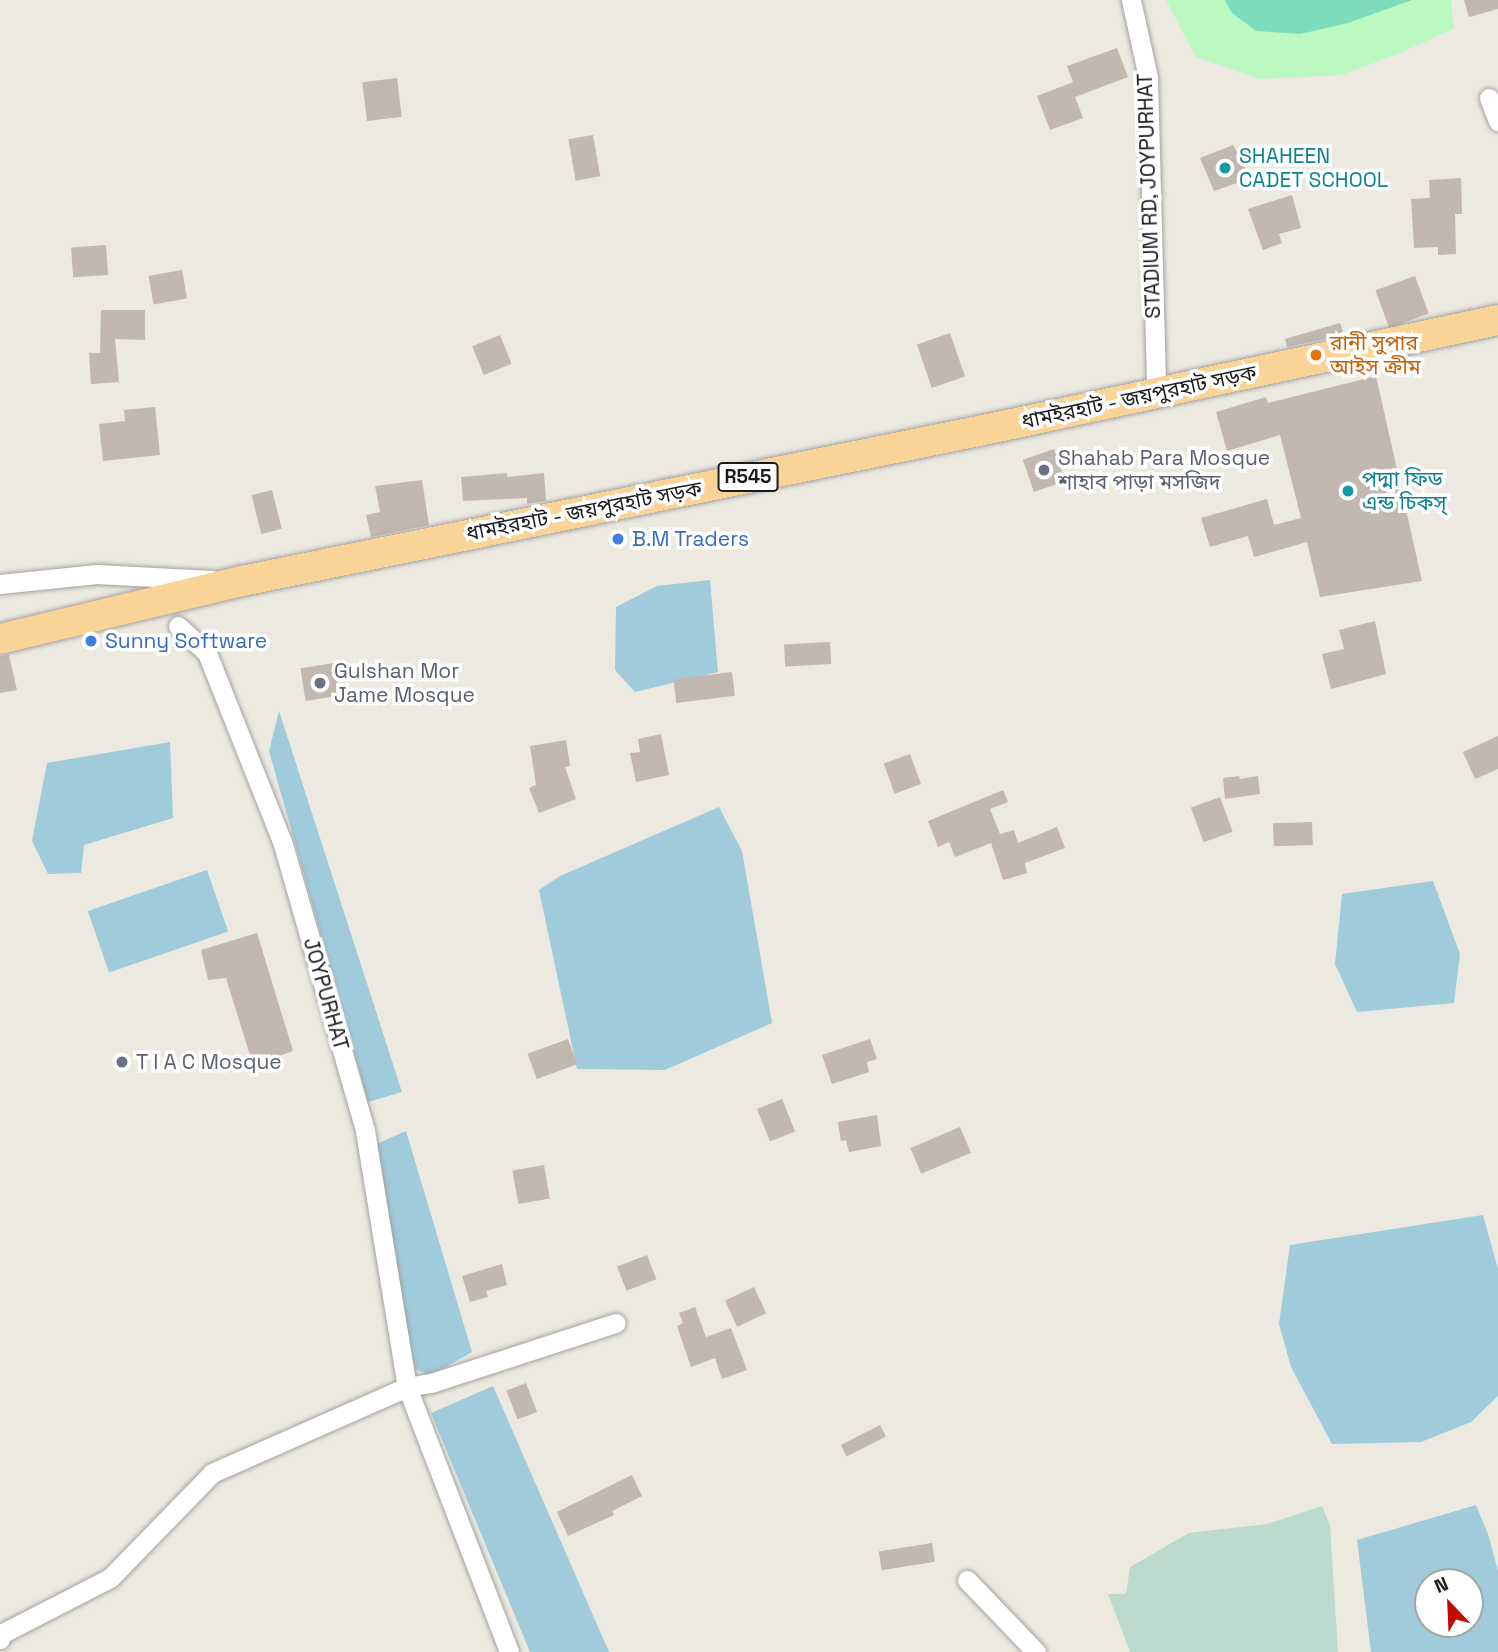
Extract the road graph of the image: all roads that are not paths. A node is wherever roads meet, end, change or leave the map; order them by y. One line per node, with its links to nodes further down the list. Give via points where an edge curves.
1 (1131, 0): 5 (street, STADIUM RD, JOYPURHAT, via 1148,77)
2 (1489, 98): 3 (street)
3 (1498, 121)
4 (1498, 320): 5 (main road, ধামইরহাট - জয়পুরহাট সড়ক / R545)
5 (1156, 393): 6 (main road, ধামইরহাট - জয়পুরহাট সড়ক / R545)
6 (242, 581): 7 (street, via 96,574); 9 (main road, ধামইরহাট - জয়পুরহাট সড়ক / R545)
7 (0, 584)
8 (177, 626): 11 (street, JOYPURHAT, via 206,653 282,841 365,1131)
9 (0, 639)
10 (616, 1323): 11 (street)
11 (407, 1387): 13 (street, via 212,1473 110,1578 1,1634); 14 (street, JOYPURHAT)
12 (967, 1580): 15 (street)
13 (0, 1639)
14 (509, 1652)
15 (1036, 1652)

